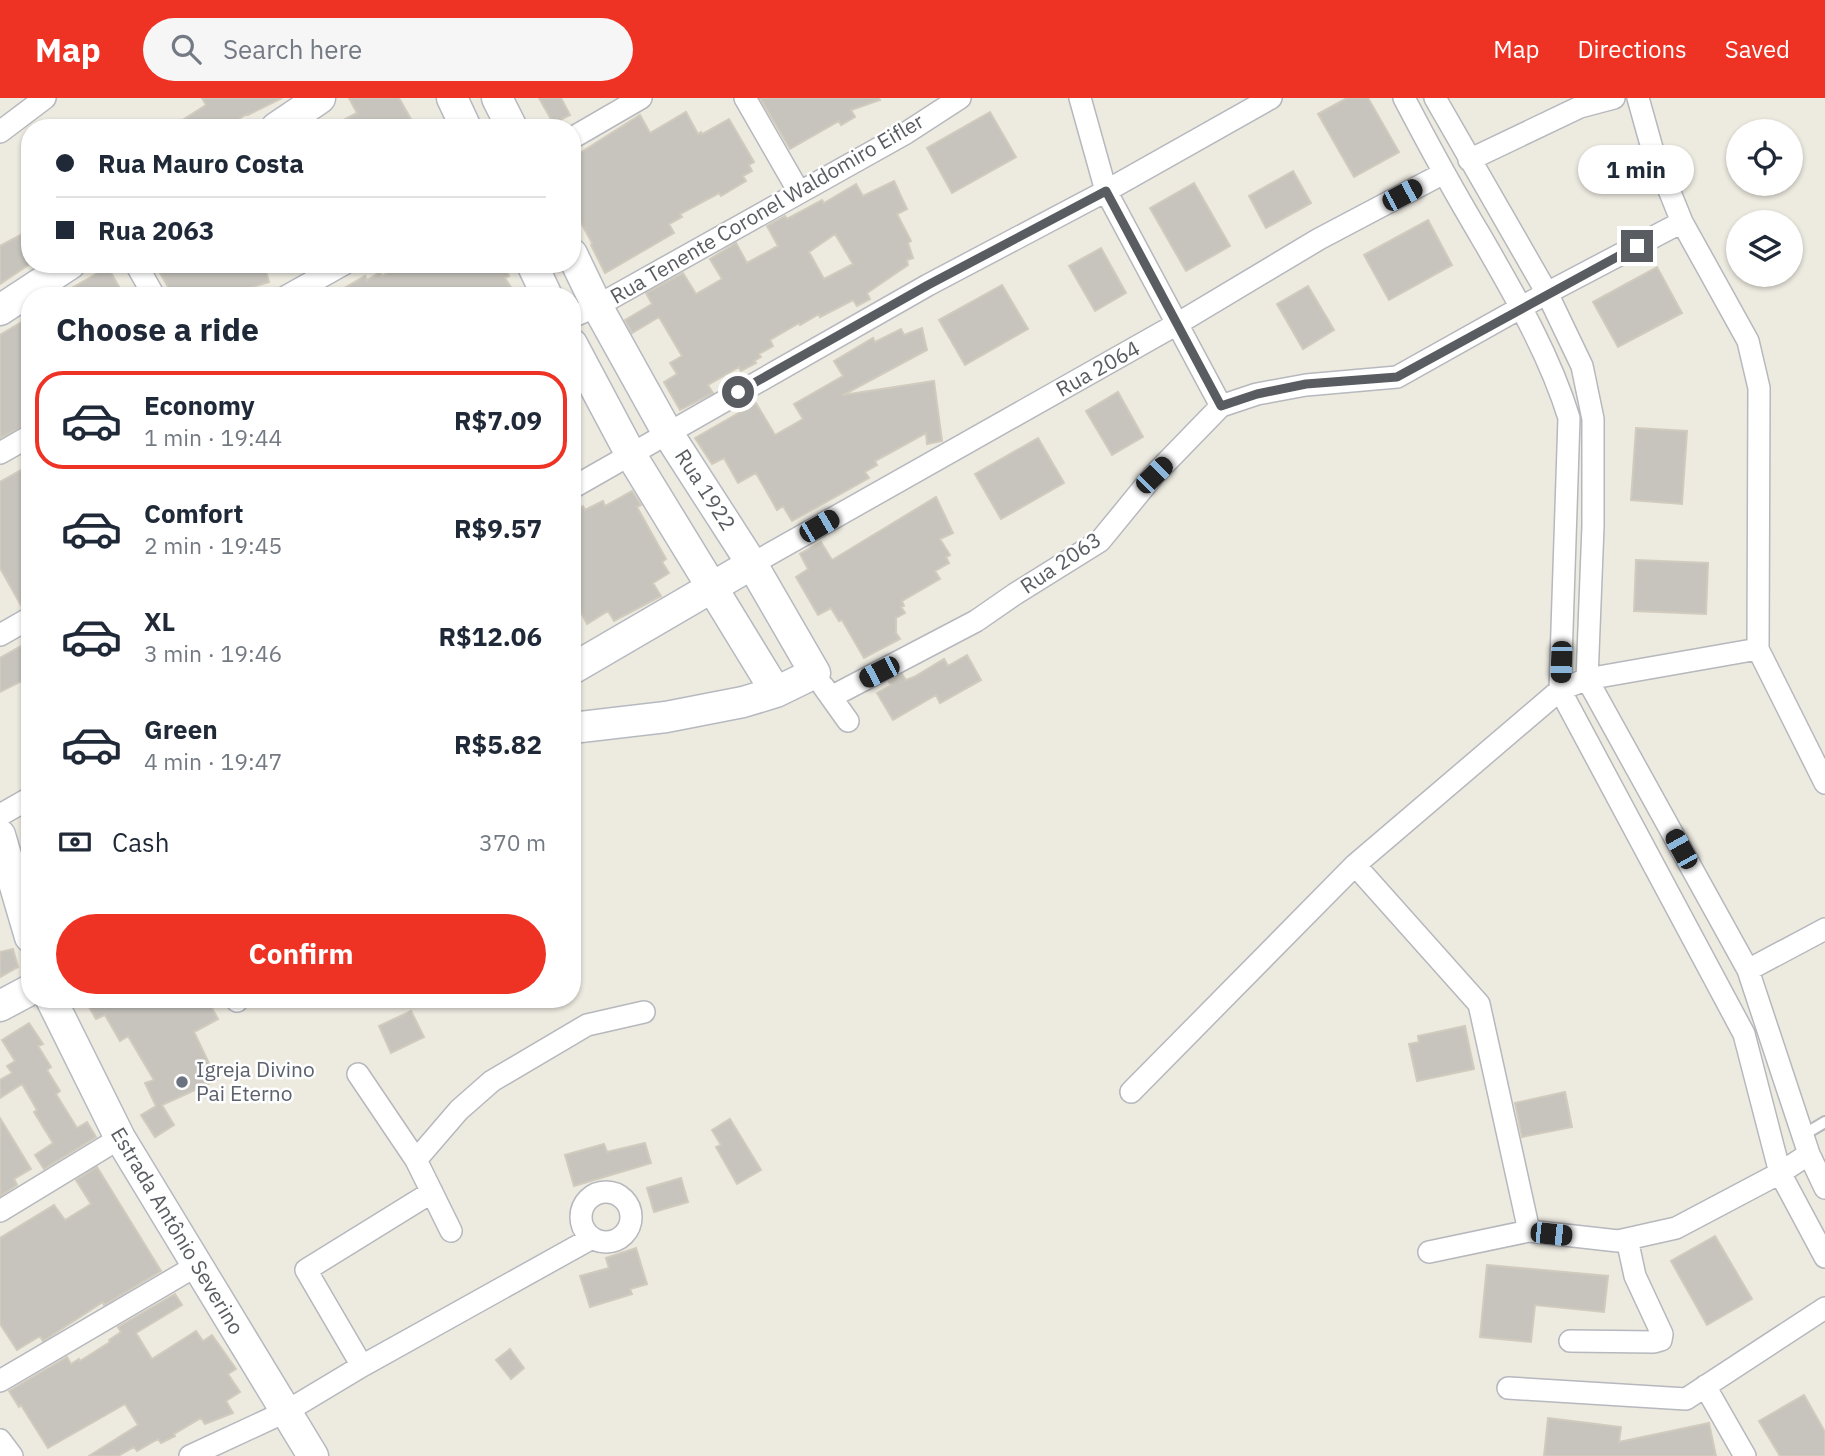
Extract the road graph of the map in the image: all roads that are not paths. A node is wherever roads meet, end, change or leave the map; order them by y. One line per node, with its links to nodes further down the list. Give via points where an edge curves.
1 (45, 98): 17 (street)
2 (320, 98): 14 (street)
3 (452, 98): 15 (street)
4 (497, 98): 16 (street)
5 (641, 98): 18 (street)
6 (745, 98): 22 (street)
7 (960, 98): 22 (street, Rua Tenente Coronel Waldomiro Eifler)
8 (1080, 98): 21 (street)
9 (1271, 98): 21 (street)
10 (1404, 98): 20 (street)
11 (1435, 98): 19 (street)
12 (1614, 98): 19 (street, via 1580,107)
13 (1638, 98): 23 (street, via 1652,148)
14 (289, 119)
15 (462, 119)
16 (508, 119)
17 (0, 132)
18 (581, 133)
19 (1469, 160): 28 (street)
20 (1444, 173): 31 (street); 34 (street, Rua 2064, via 1296,252)
21 (1106, 191): 34 (street); 37 (street)
22 (799, 192): 33 (street, Rua Tenente Coronel Waldomiro Eifler)
23 (1682, 222): 28 (street, Rua 2063); 46 (street, via 1748,341 1759,388)
24 (56, 273): 26 (street)
25 (328, 273): 27 (street)
26 (35, 287)
27 (303, 287)
28 (1547, 293): 31 (street, Rua 2063); 48 (street, via 1582,366 1593,419)
29 (581, 294): 33 (street, Rua 1922)
30 (21, 296): 32 (street)
31 (1522, 308): 36 (street, Rua 2063, via 1397,377 1306,384); 50 (street, via 1559,384 1569,418)
32 (0, 310)
33 (585, 312): 37 (street, Rua 1922)
34 (1177, 324): 36 (street); 42 (street, Rua 2064)
35 (581, 361): 40 (street, Rua 1922)
36 (1221, 406): 49 (street, Rua 2063, via 1154,475 1100,541 976,621)
37 (667, 432): 40 (street); 42 (street, Rua 1922)
38 (21, 441): 39 (street)
39 (0, 453)
40 (631, 455): 41 (street); 43 (street, Rua 1922)
41 (581, 483)
42 (752, 564): 43 (street); 49 (street, Rua 1922)
43 (713, 586): 47 (street); 51 (street, Rua 1922)
44 (21, 623): 45 (street)
45 (0, 635)
46 (1758, 649): 48 (street); 54 (street)
47 (581, 664)
48 (1587, 679): 50 (street); 61 (street)
49 (823, 685): 51 (street); 52 (street, Rua 1922)
50 (1560, 690): 58 (street); 72 (street, via 1744,1034)
51 (776, 692): 53 (street, via 666,717)
52 (848, 721)
53 (581, 727)
54 (1825, 783)
55 (21, 803): 56 (street)
56 (0, 815)
57 (0, 835): 59 (street)
58 (1355, 865): 67 (street); 77 (street, via 1479,1003)
59 (21, 906)
60 (1825, 929): 61 (street)
61 (1748, 970): 70 (street)
62 (21, 995): 63 (street)
63 (0, 1006)
64 (55, 1008): 69 (street, Estrada Antônio Severino)
65 (643, 1012): 71 (street, via 587,1025 492,1081 459,1110)
66 (358, 1074): 71 (street)
67 (1131, 1092)
68 (1825, 1122): 70 (lane)
69 (120, 1138): 75 (street); 82 (street, Estrada Antônio Severino)
70 (1806, 1144): 72 (street); 73 (street)
71 (416, 1160): 74 (street)
72 (1780, 1173): 79 (street, via 1676,1227); 81 (street)
73 (1825, 1188)
74 (432, 1192): 76 (street); 85 (street, via 306,1270)
75 (0, 1211)
76 (451, 1231)
77 (1528, 1231): 79 (street); 80 (street)
78 (592, 1238): 85 (street)
79 (1626, 1239): 84 (street, via 1635,1276 1661,1340)
80 (1429, 1252)
81 (1825, 1257)
82 (196, 1266): 86 (street); 89 (street, Estrada Antônio Severino)
83 (1825, 1308): 87 (street)
84 (1570, 1340)
85 (362, 1366): 89 (street)
86 (0, 1381)
87 (1705, 1386): 88 (street, via 1686,1399); 94 (street)
88 (1508, 1388)
89 (287, 1411): 92 (street); 93 (street, Estrada Antônio Severino)
90 (0, 1440): 91 (street)
91 (12, 1456)
92 (190, 1456)
93 (313, 1456)
94 (1745, 1456)

